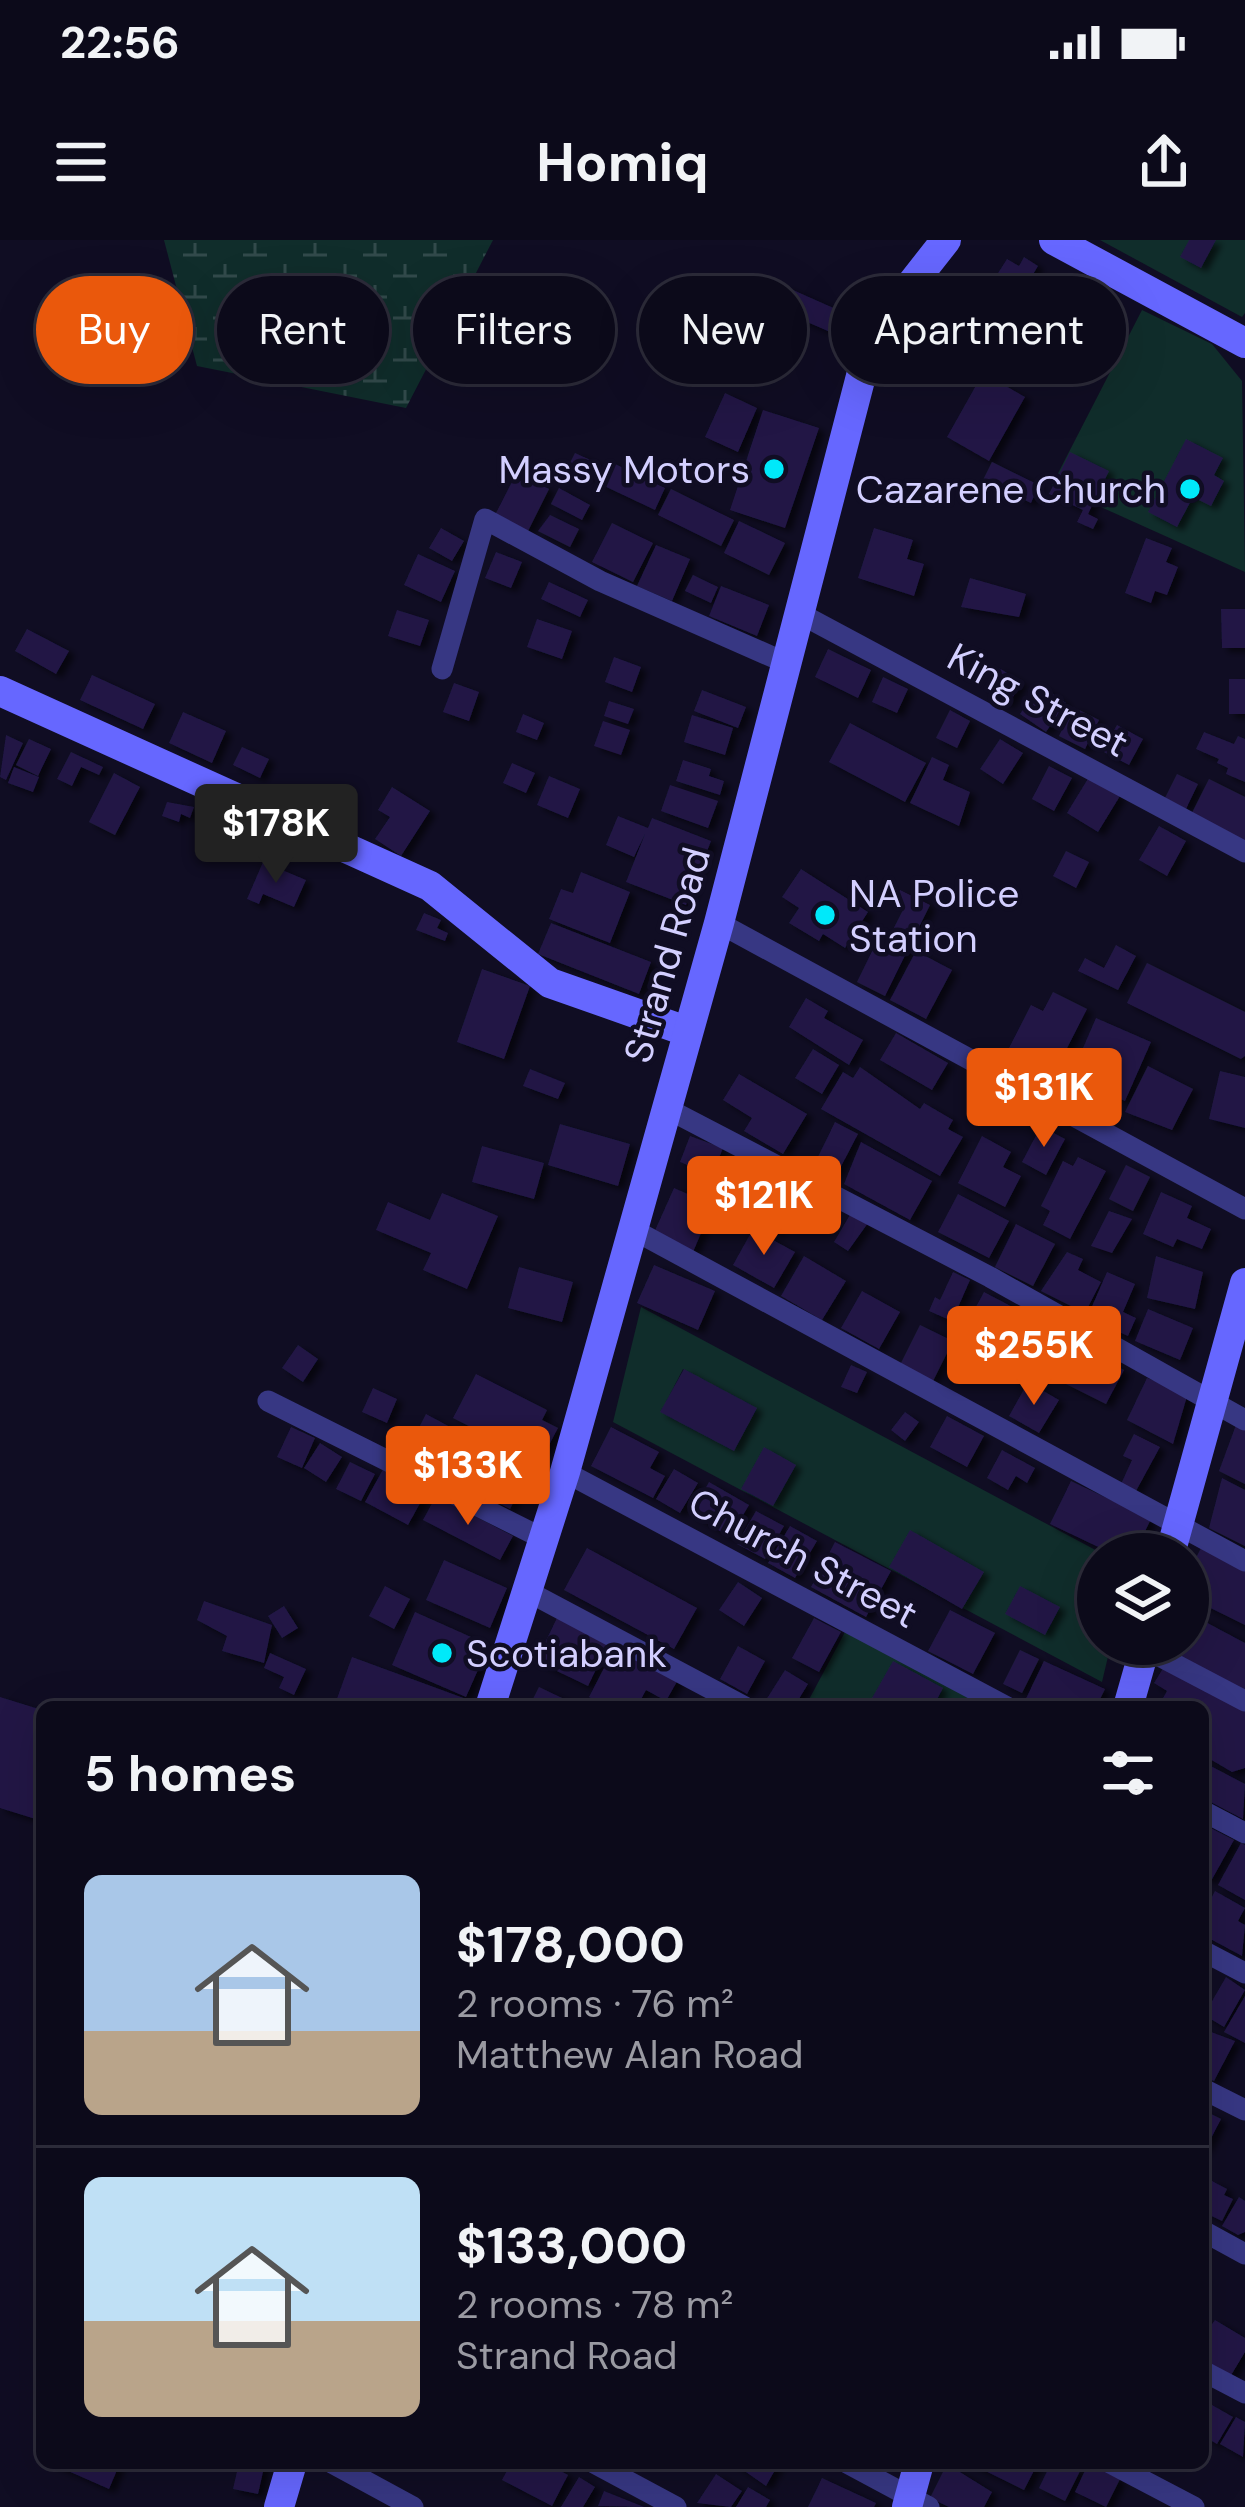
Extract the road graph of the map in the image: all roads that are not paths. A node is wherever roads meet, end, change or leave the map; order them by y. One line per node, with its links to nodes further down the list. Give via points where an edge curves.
1 (946, 240): 4 (street, Strand Road, via 891,310 861,376)
2 (1054, 240): 3 (street)
3 (1245, 343)
4 (797, 612): 5 (street, Strand Road); 8 (street, King Street)
5 (784, 662): 6 (street, via 485,519); 9 (street, Strand Road)
6 (442, 669)
7 (0, 692): 10 (street, via 430,886 550,982)
8 (1245, 852)
9 (719, 922): 10 (street, Strand Road); 12 (street)
10 (686, 1031): 11 (street, Strand Road)
11 (664, 1107): 13 (street, Strand Road); 16 (street)
12 (1245, 1209)
13 (632, 1229): 18 (street, Strand Road); 19 (street)
14 (1245, 1283): 16 (street)
15 (268, 1401): 21 (street)
16 (1211, 1402): 17 (street); 20 (street)
17 (1245, 1420)
18 (566, 1472): 21 (street, Strand Road); 29 (street, Church Street)
19 (1162, 1533)
20 (1176, 1533)
21 (544, 1539): 24 (street, Strand Road)
22 (1209, 1551): 23 (street)
23 (1245, 1562)
24 (525, 1590): 27 (street, Strand Road); 28 (street)
25 (1140, 1665): 30 (street)
26 (1180, 1665): 31 (street)
27 (492, 1701)
28 (735, 1701)
29 (996, 1701)
30 (1130, 1701)
31 (1245, 1701)
32 (1209, 1814): 33 (street)
33 (1245, 1834)
34 (1209, 1954): 35 (street)
35 (1245, 1973)
36 (1209, 2092): 37 (street)
37 (1245, 2110)
38 (1209, 2234): 39 (street)
39 (1245, 2254)
40 (1209, 2374): 41 (street)
41 (1245, 2393)
42 (290, 2469): 49 (street)
43 (343, 2469): 50 (street)
44 (605, 2469): 51 (street)
45 (858, 2469): 48 (street)
46 (918, 2469): 48 (street)
47 (1122, 2469): 52 (street)
48 (915, 2504)
49 (279, 2507)
50 (413, 2507)
51 (676, 2507)
52 (1194, 2507)

